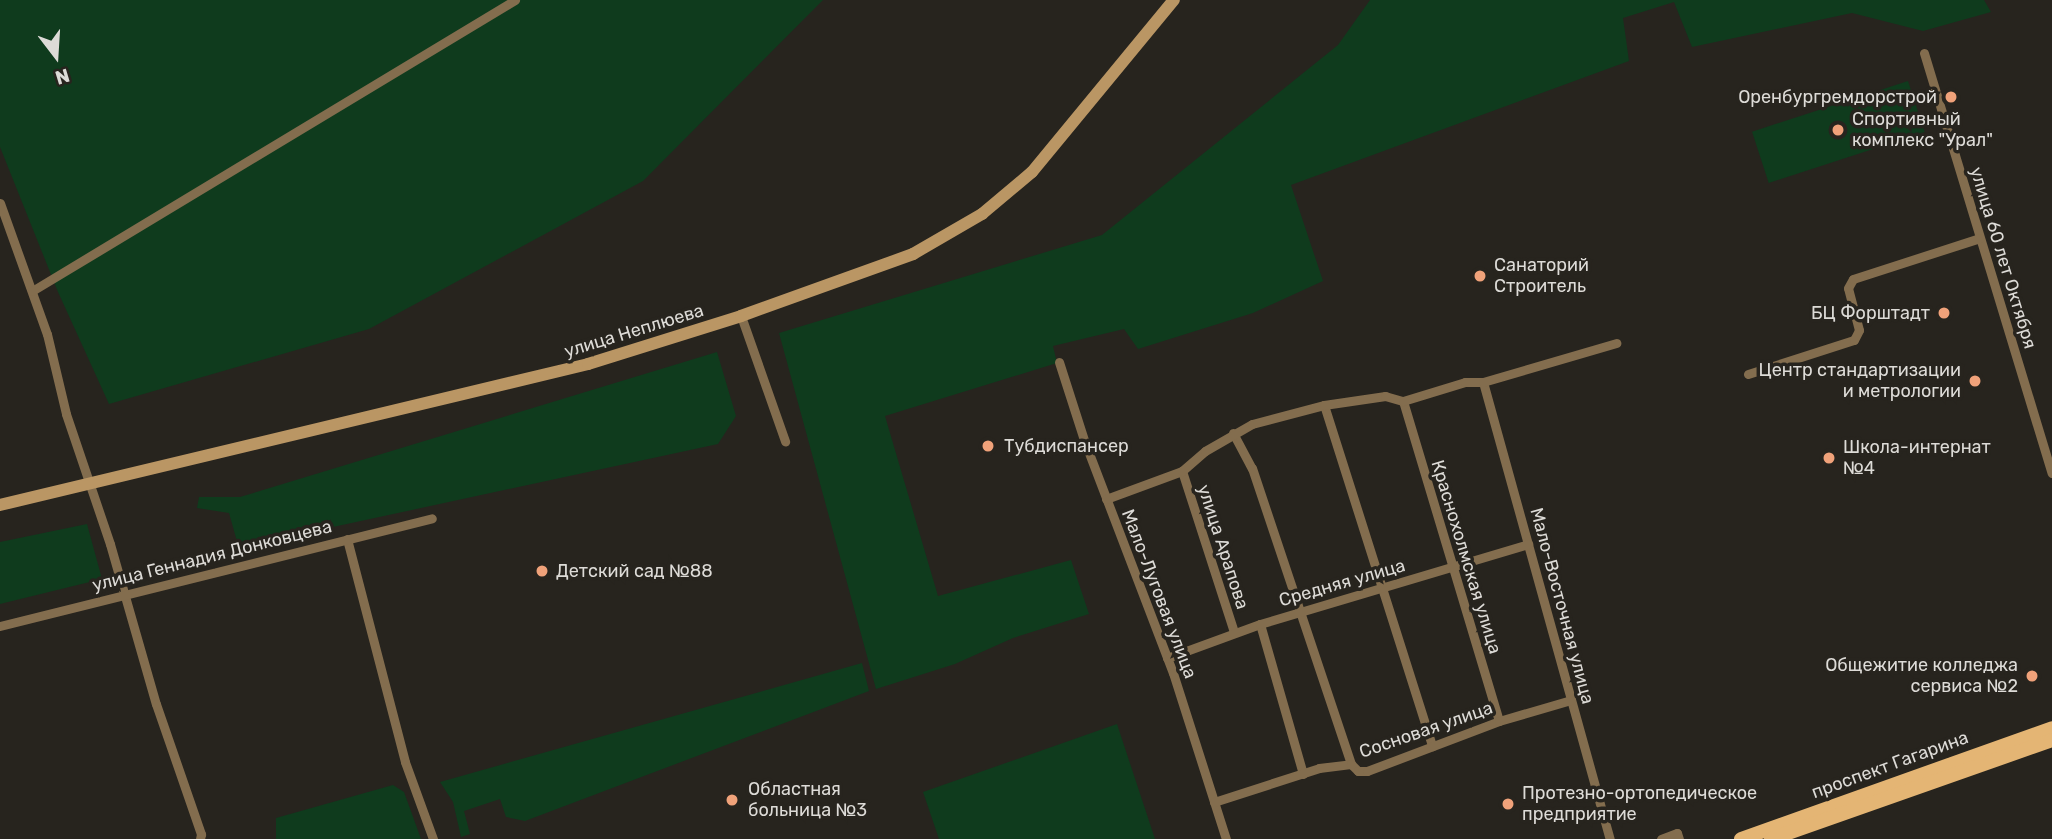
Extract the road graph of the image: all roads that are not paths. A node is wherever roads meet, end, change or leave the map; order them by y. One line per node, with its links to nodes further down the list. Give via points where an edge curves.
1 (515, 0): 6 (street)
2 (1174, 0): 7 (main road, улица Неплюева, via 1049,153 982,214 913,254)
3 (1924, 53): 5 (street, улица 60 лет Октября)
4 (0, 203): 6 (street)
5 (1980, 239): 10 (street, via 1853,279 1848,288 1859,330 1854,340); 17 (street, улица 60 лет Октября)
6 (32, 291): 18 (street)
7 (741, 316): 15 (street); 18 (main road, улица Неплюева, via 588,364)
8 (1616, 342): 11 (street)
9 (1059, 362): 19 (street, Мало-Луговая улица)
10 (1748, 374)
11 (1483, 382): 12 (street, via 1465,382); 23 (street, Мало-Восточная улица)
12 (1403, 401): 13 (street, via 1385,396); 24 (street, Краснохолмская улица)
13 (1324, 405): 14 (street); 25 (street)
14 (1233, 433): 16 (street); 27 (street, via 1252,468)
15 (785, 441)
16 (1182, 471): 19 (street); 30 (street, улица Арапова)
17 (2052, 473)
18 (90, 484): 20 (main road, улица Неплюева); 26 (street)
19 (1106, 499): 31 (street, Мало-Луговая улица)
20 (0, 505)
21 (432, 518): 22 (street, улица Геннадия Донковцева)
22 (347, 540): 26 (street, улица Геннадия Донковцева); 41 (street, via 405,762)
23 (1528, 544): 24 (street, Средняя улица); 32 (street, Мало-Восточная улица)
24 (1453, 567): 25 (street, Средняя улица); 33 (street, Краснохолмская улица)
25 (1380, 589): 27 (street, Средняя улица); 36 (street)
26 (122, 594): 29 (street, улица Геннадия Донковцева); 40 (street)
27 (1300, 612): 28 (street, Средняя улица); 37 (street)
28 (1260, 624): 30 (street, Средняя улица); 38 (street, улица Арапова)
29 (0, 625)
30 (1234, 632): 31 (street, Средняя улица)
31 (1167, 658): 39 (street, Мало-Луговая улица)
32 (1572, 700): 33 (street, Сосновая улица); 43 (street, Мало-Восточная улица)
33 (1499, 721): 36 (street, Сосновая улица)
34 (2052, 728): 46 (main road, проспект Гагарина)
35 (2052, 740): 47 (main road, проспект Гагарина)
36 (1432, 746): 37 (street, Сосновая улица, via 1367,771 1358,771)
37 (1351, 764): 38 (street, Сосновая улица)
38 (1303, 774): 39 (street, Сосновая улица)
39 (1214, 802): 42 (street, Мало-Луговая улица)
40 (200, 839)
41 (433, 839)
42 (1226, 839)
43 (1610, 839)
44 (1661, 839): 45 (street, via 1677,833)
45 (1679, 839)
46 (1741, 839)
47 (1772, 839)

